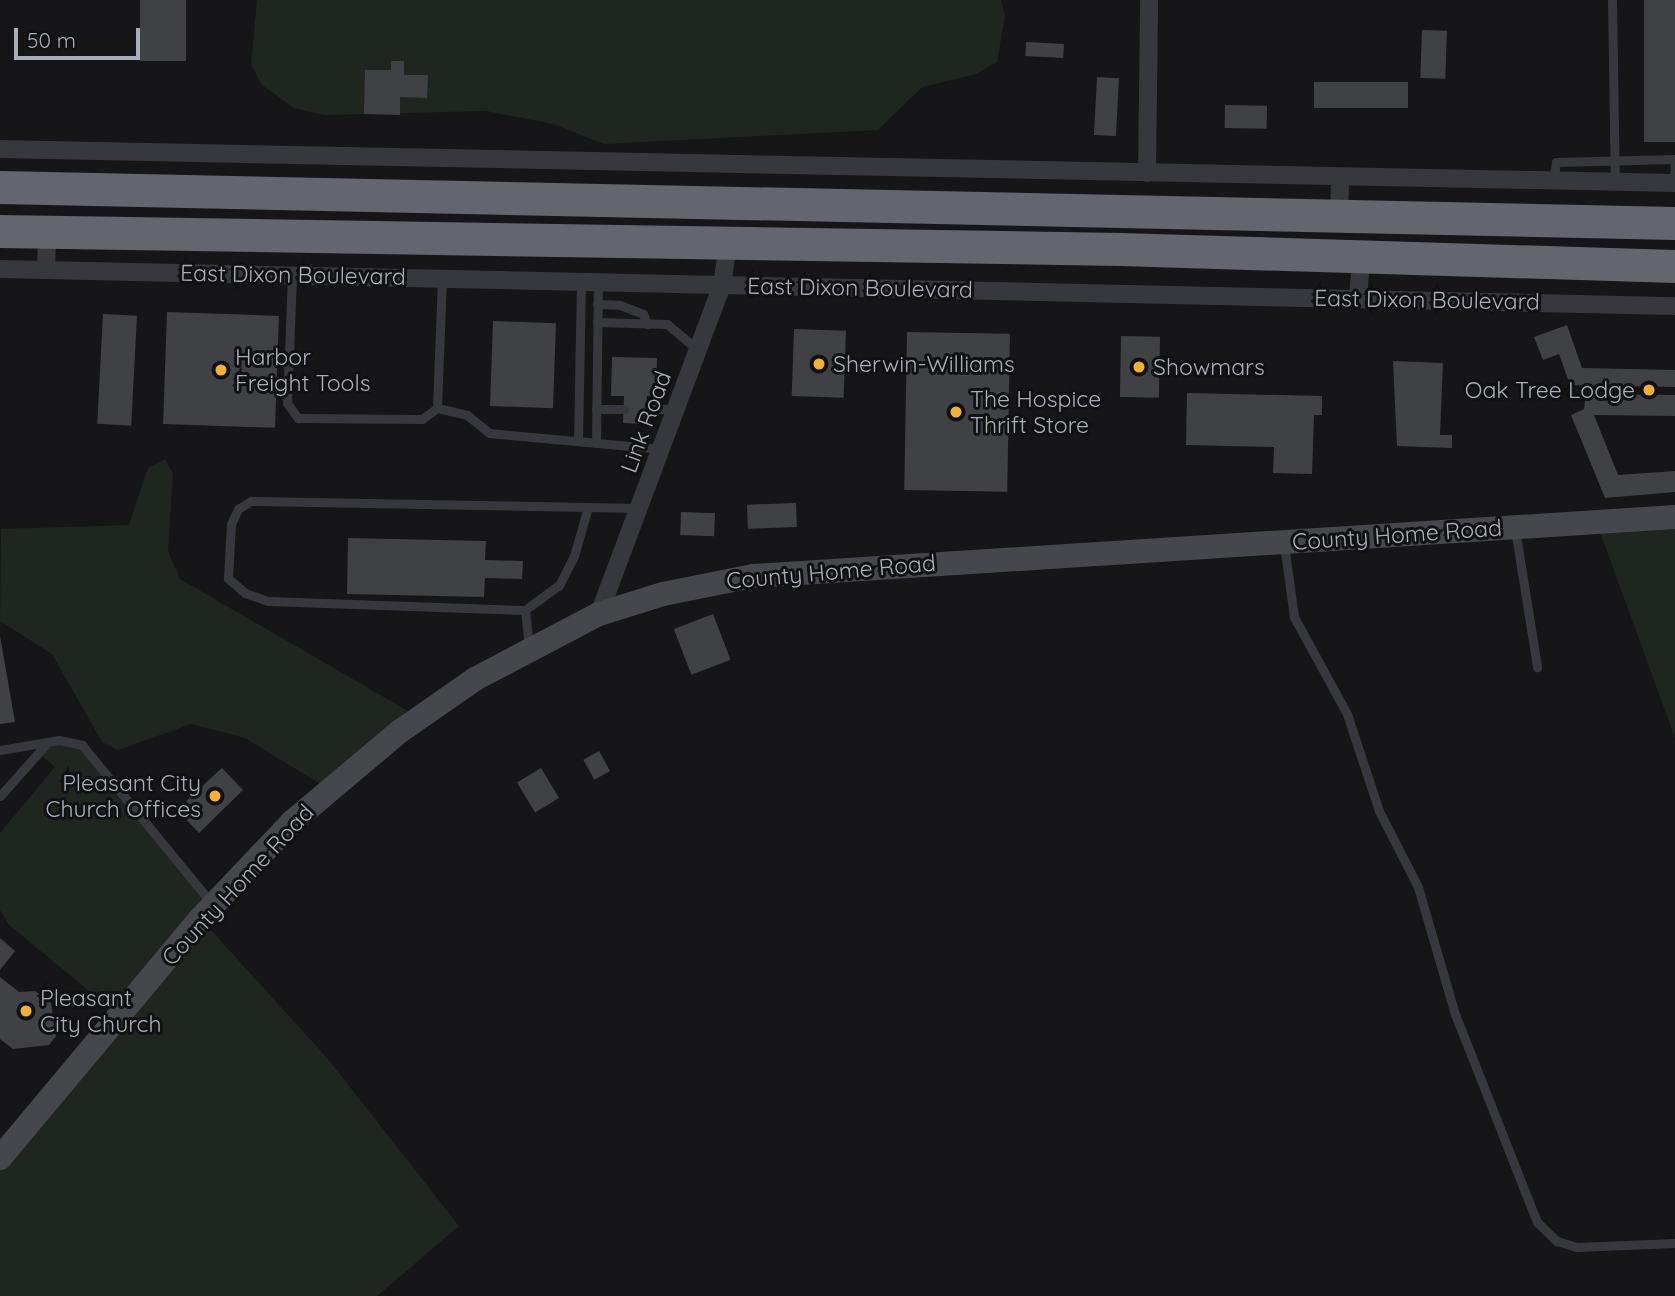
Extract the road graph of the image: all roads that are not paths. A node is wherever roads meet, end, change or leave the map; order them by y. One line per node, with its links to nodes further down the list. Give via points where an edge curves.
1 (1149, 0): 7 (street)
2 (1612, 0): 5 (lane)
3 (0, 149): 4 (street)
4 (29, 150): 7 (street); 13 (street)
5 (1614, 157): 6 (lane); 9 (lane, via 1556,162); 10 (lane)
6 (1674, 159): 11 (lane)
7 (1147, 173): 8 (street)
8 (1340, 177): 9 (street); 14 (street)
9 (1553, 181): 10 (street)
10 (1615, 182): 11 (street)
11 (1674, 183)
12 (278, 193): 13 (highway); 14 (highway); 18 (highway, via 228,214 57,211 49,217)
13 (8, 194)
14 (1339, 212): 15 (highway); 20 (highway, via 1327,231 1317,235 1164,233)
15 (1631, 222): 16 (highway); 21 (highway, via 1567,236 1380,237 1367,243)
16 (1675, 223)
17 (0, 231): 18 (highway, East Dixon Boulevard)
18 (47, 233): 19 (highway, East Dixon Boulevard); 24 (street)
19 (728, 244): 20 (highway, East Dixon Boulevard); 28 (street, Link Road)
20 (1080, 249): 21 (highway, East Dixon Boulevard)
21 (1361, 259): 22 (highway, East Dixon Boulevard); 29 (street)
22 (1675, 266)
23 (0, 269): 24 (street, East Dixon Boulevard)
24 (46, 270): 25 (street, East Dixon Boulevard)
25 (292, 275): 26 (street, East Dixon Boulevard); 35 (lane, via 287,403 295,416 422,419)
26 (442, 279): 27 (street, East Dixon Boulevard); 35 (lane)
27 (589, 282): 28 (street, East Dixon Boulevard); 30 (lane); 40 (lane)
28 (722, 285): 29 (street, East Dixon Boulevard); 34 (street, Link Road)
29 (1358, 299): 31 (street, East Dixon Boulevard)
30 (597, 304): 32 (lane); 33 (lane, via 620,304 643,314)
31 (1675, 306)
32 (597, 322): 33 (lane); 36 (lane)
33 (647, 324): 34 (lane, via 667,324)
34 (698, 350): 39 (street, Link Road)
35 (438, 408): 40 (lane, via 467,415 489,433)
36 (596, 409): 37 (lane); 41 (lane)
37 (624, 409)
38 (647, 409): 39 (lane)
39 (677, 409): 42 (street, Link Road)
40 (578, 439): 41 (lane)
41 (596, 443): 42 (lane)
42 (662, 449): 44 (street, Link Road)
43 (588, 507): 44 (lane); 48 (lane, via 574,556 559,585); 48 (lane, via 251,501 238,509 231,524 229,578 245,593 268,601)
44 (640, 508): 49 (street, Link Road)
45 (1675, 517): 46 (street, County Home Road)
46 (1515, 527): 47 (street, County Home Road); 51 (lane)
47 (1283, 542): 49 (street, County Home Road, via 753,576 663,594); 57 (lane, via 1294,617 1347,714 1379,811 1418,887 1455,1014 1537,1222 1557,1241 1577,1247)
48 (525, 610): 50 (lane)
49 (599, 614): 50 (street, County Home Road)
50 (529, 646): 55 (street, County Home Road, via 399,732 292,822)
51 (1536, 667)
52 (49, 741): 53 (lane); 54 (lane); 55 (lane, via 86,748)
53 (0, 750)
54 (0, 796)
55 (213, 905): 56 (street, County Home Road)
56 (0, 1158)
57 (1675, 1243)

